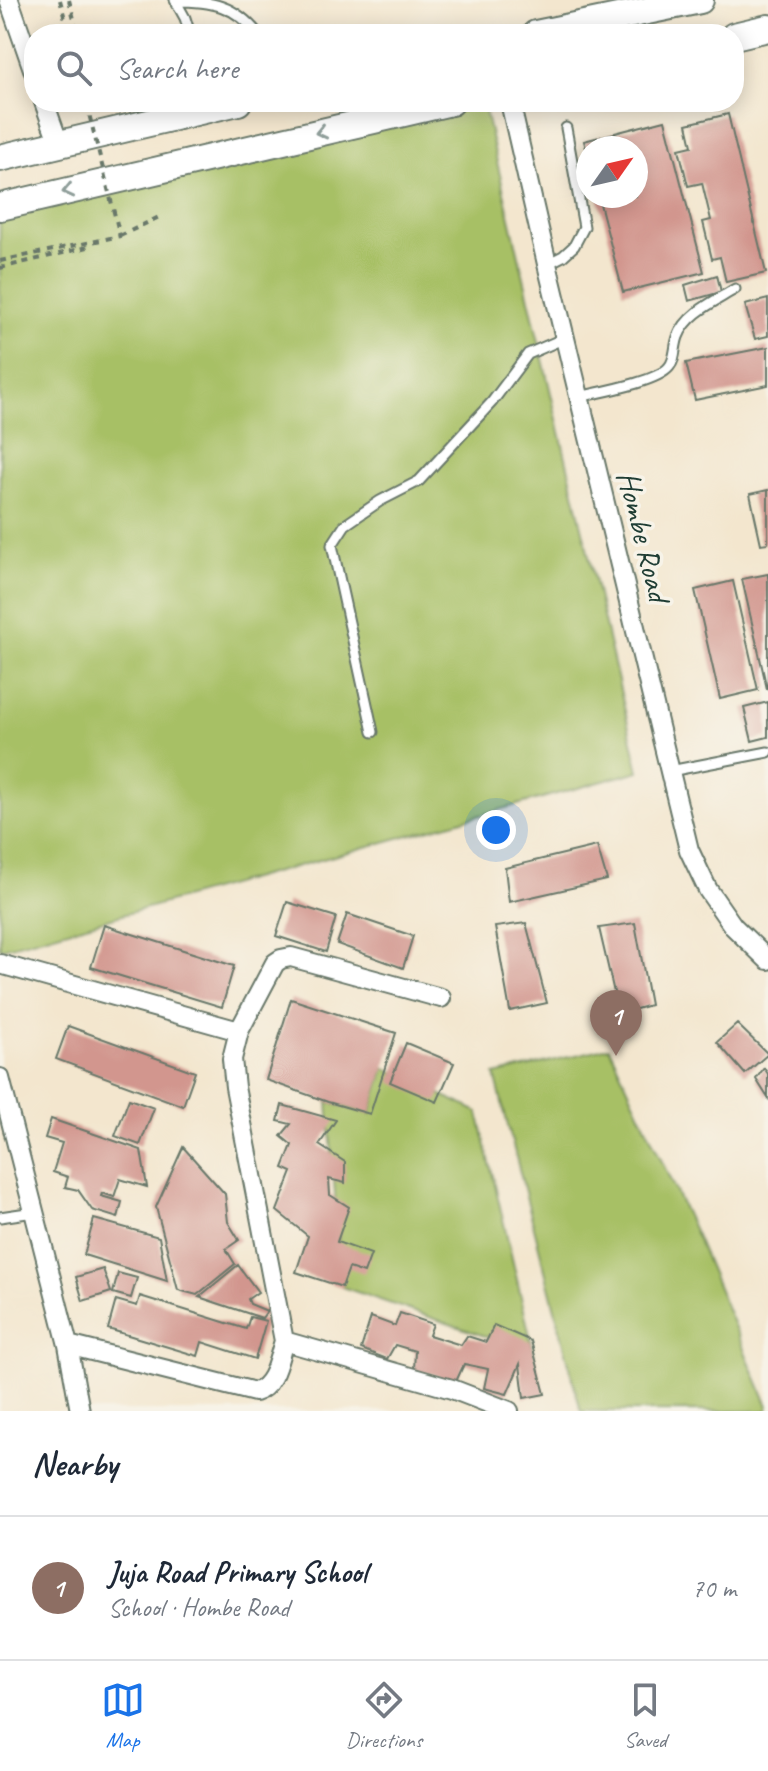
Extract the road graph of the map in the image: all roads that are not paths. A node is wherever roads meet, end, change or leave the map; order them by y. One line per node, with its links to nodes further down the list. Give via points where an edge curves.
1 (9, 0): 9 (street)
2 (176, 0): 4 (lane); 5 (lane, via 228,8)
3 (700, 0): 6 (main road)
4 (186, 24)
5 (249, 24)
6 (584, 24)
7 (768, 28): 8 (main road)
8 (744, 34)
9 (24, 43)
10 (48, 112): 15 (street)
11 (179, 112): 15 (main road)
12 (408, 112): 17 (main road, one-way to 17)
13 (512, 112): 18 (street, Hombe Road)
14 (566, 128): 18 (lane, via 584,227 574,246)
15 (59, 144): 16 (main road)
16 (0, 158)
17 (0, 207)
18 (547, 264): 20 (street, Hombe Road)
19 (735, 289): 21 (lane, via 689,318 665,371)
20 (565, 338): 21 (street, Hombe Road); 22 (lane, via 528,354 419,481 345,525 332,545)
21 (579, 397): 24 (street, Hombe Road)
22 (373, 732)
23 (768, 752): 24 (lane)
24 (670, 771): 25 (street, Hombe Road, via 689,850 708,890 733,926)
25 (768, 960)
26 (0, 964): 28 (street)
27 (441, 998): 28 (street, via 291,957 275,963)
28 (239, 1031): 32 (street, via 232,1059 235,1087)
29 (0, 1078): 30 (street)
30 (34, 1212): 31 (lane); 33 (street)
31 (0, 1217)
32 (284, 1341): 33 (street, via 271,1382 255,1392); 35 (street, via 452,1389)
33 (68, 1345): 34 (street)
34 (80, 1411)
35 (509, 1411)

